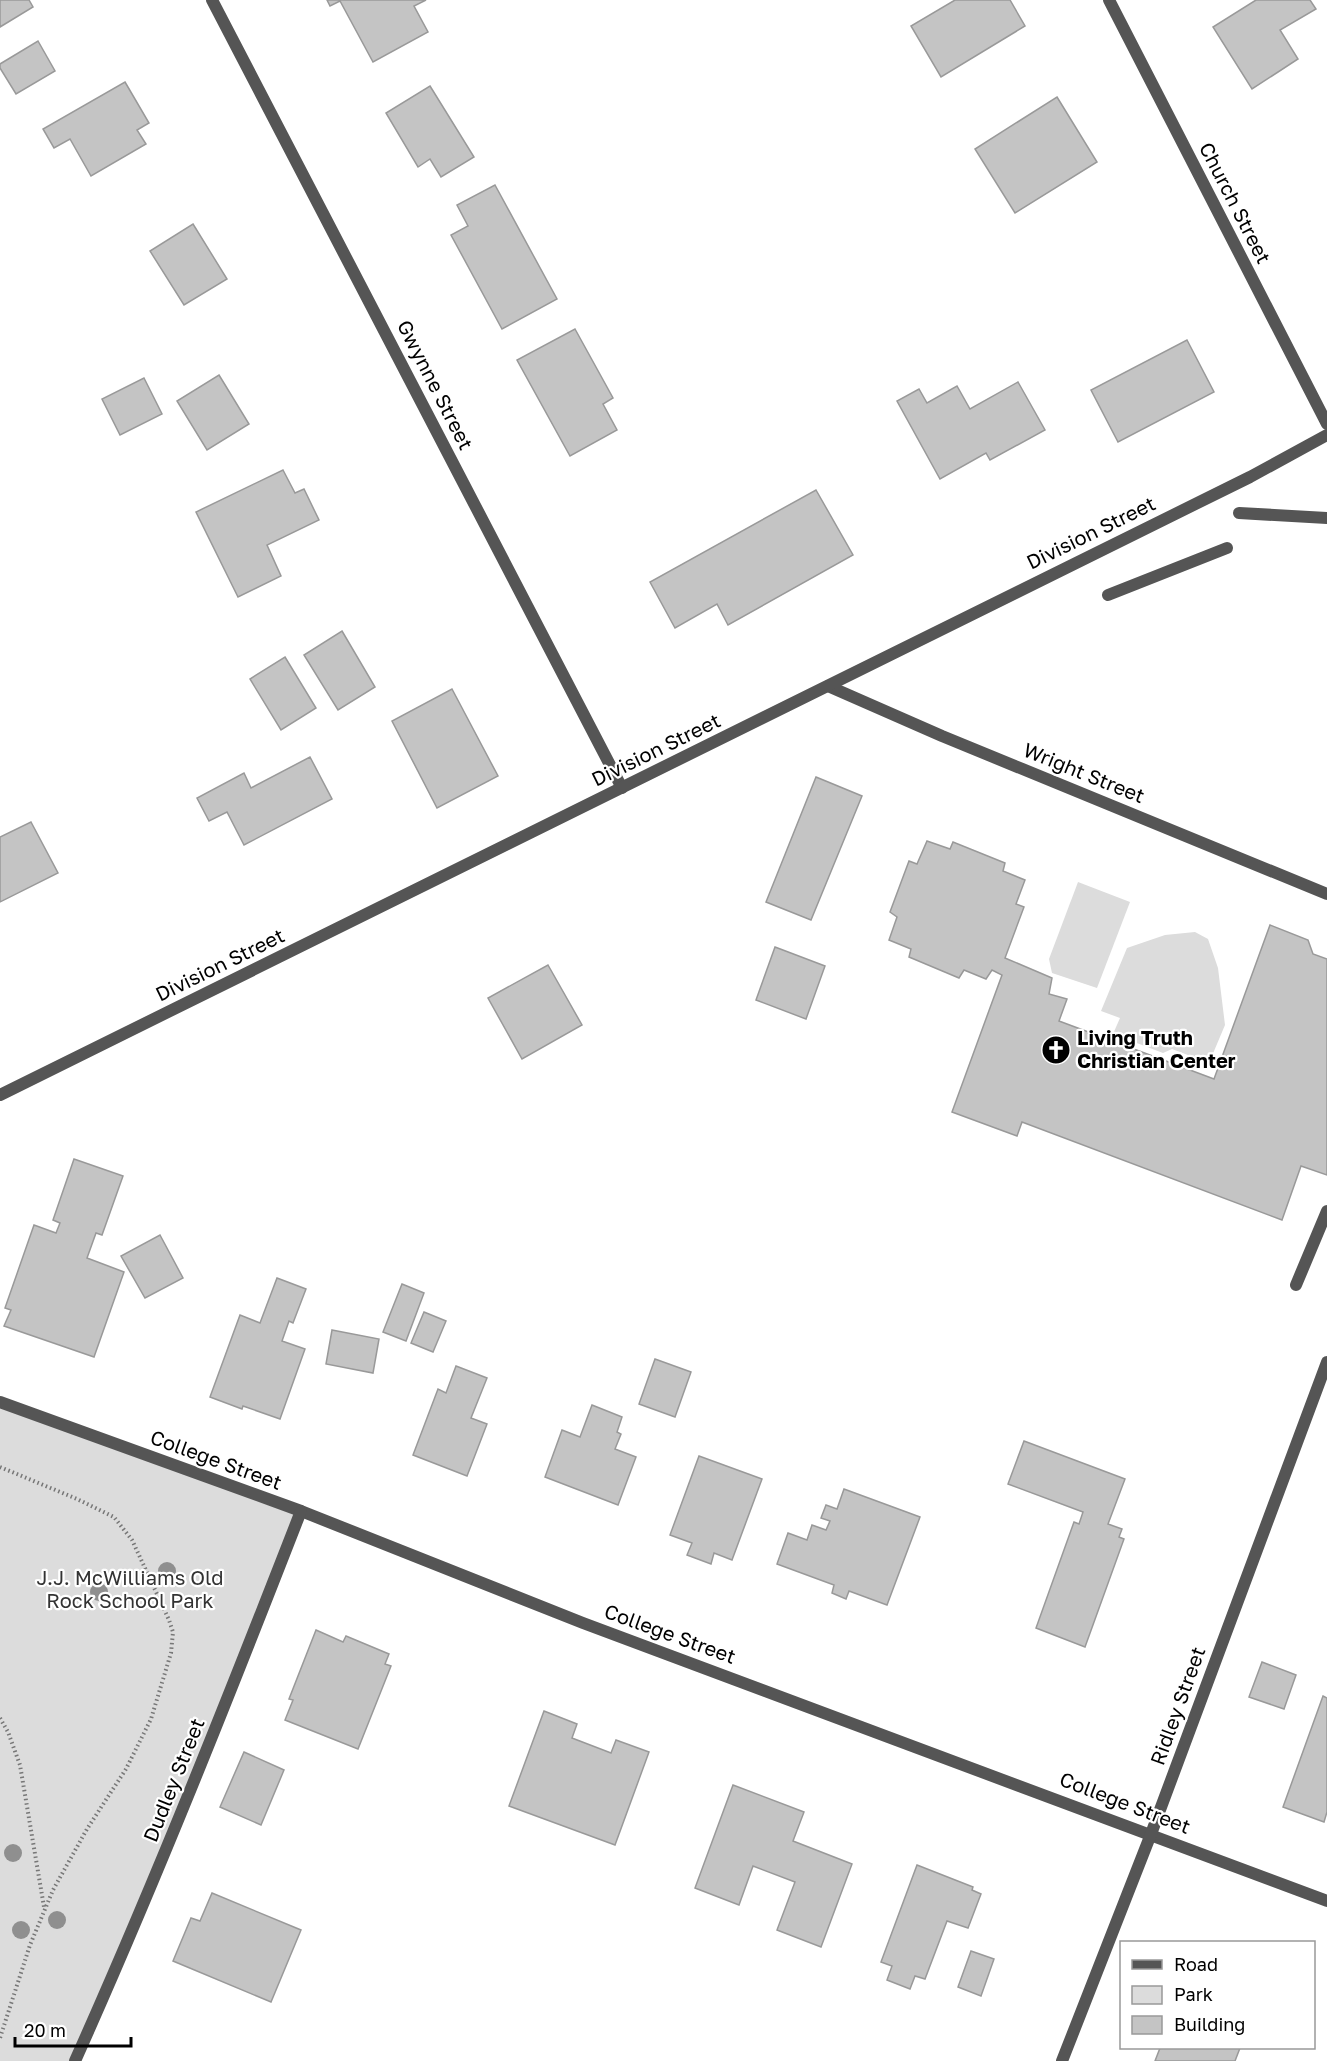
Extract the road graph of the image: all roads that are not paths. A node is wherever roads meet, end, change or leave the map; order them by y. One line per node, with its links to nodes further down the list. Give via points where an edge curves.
1 (213, 0): 10 (street, Gwynne Street)
2 (1109, 0): 3 (street, Church Street)
3 (1327, 424)
4 (1327, 435): 9 (street, Division Street)
5 (1239, 513): 6 (street)
6 (1327, 518)
7 (1227, 548): 8 (street)
8 (1108, 596)
9 (828, 686): 10 (street, Division Street); 11 (street, Wright Street)
10 (622, 788): 12 (street, Division Street)
11 (1327, 894)
12 (0, 1095)
13 (1327, 1212): 14 (street)
14 (1296, 1285)
15 (1327, 1362): 18 (street, Ridley Street)
16 (0, 1402): 17 (street, College Street)
17 (301, 1511): 18 (street, College Street, via 584,1623); 20 (street, Dudley Street, via 225,1708)
18 (1151, 1834): 19 (street, College Street); 21 (street, Ridley Street)
19 (1327, 1901)
20 (75, 2061)
21 (1062, 2061)

